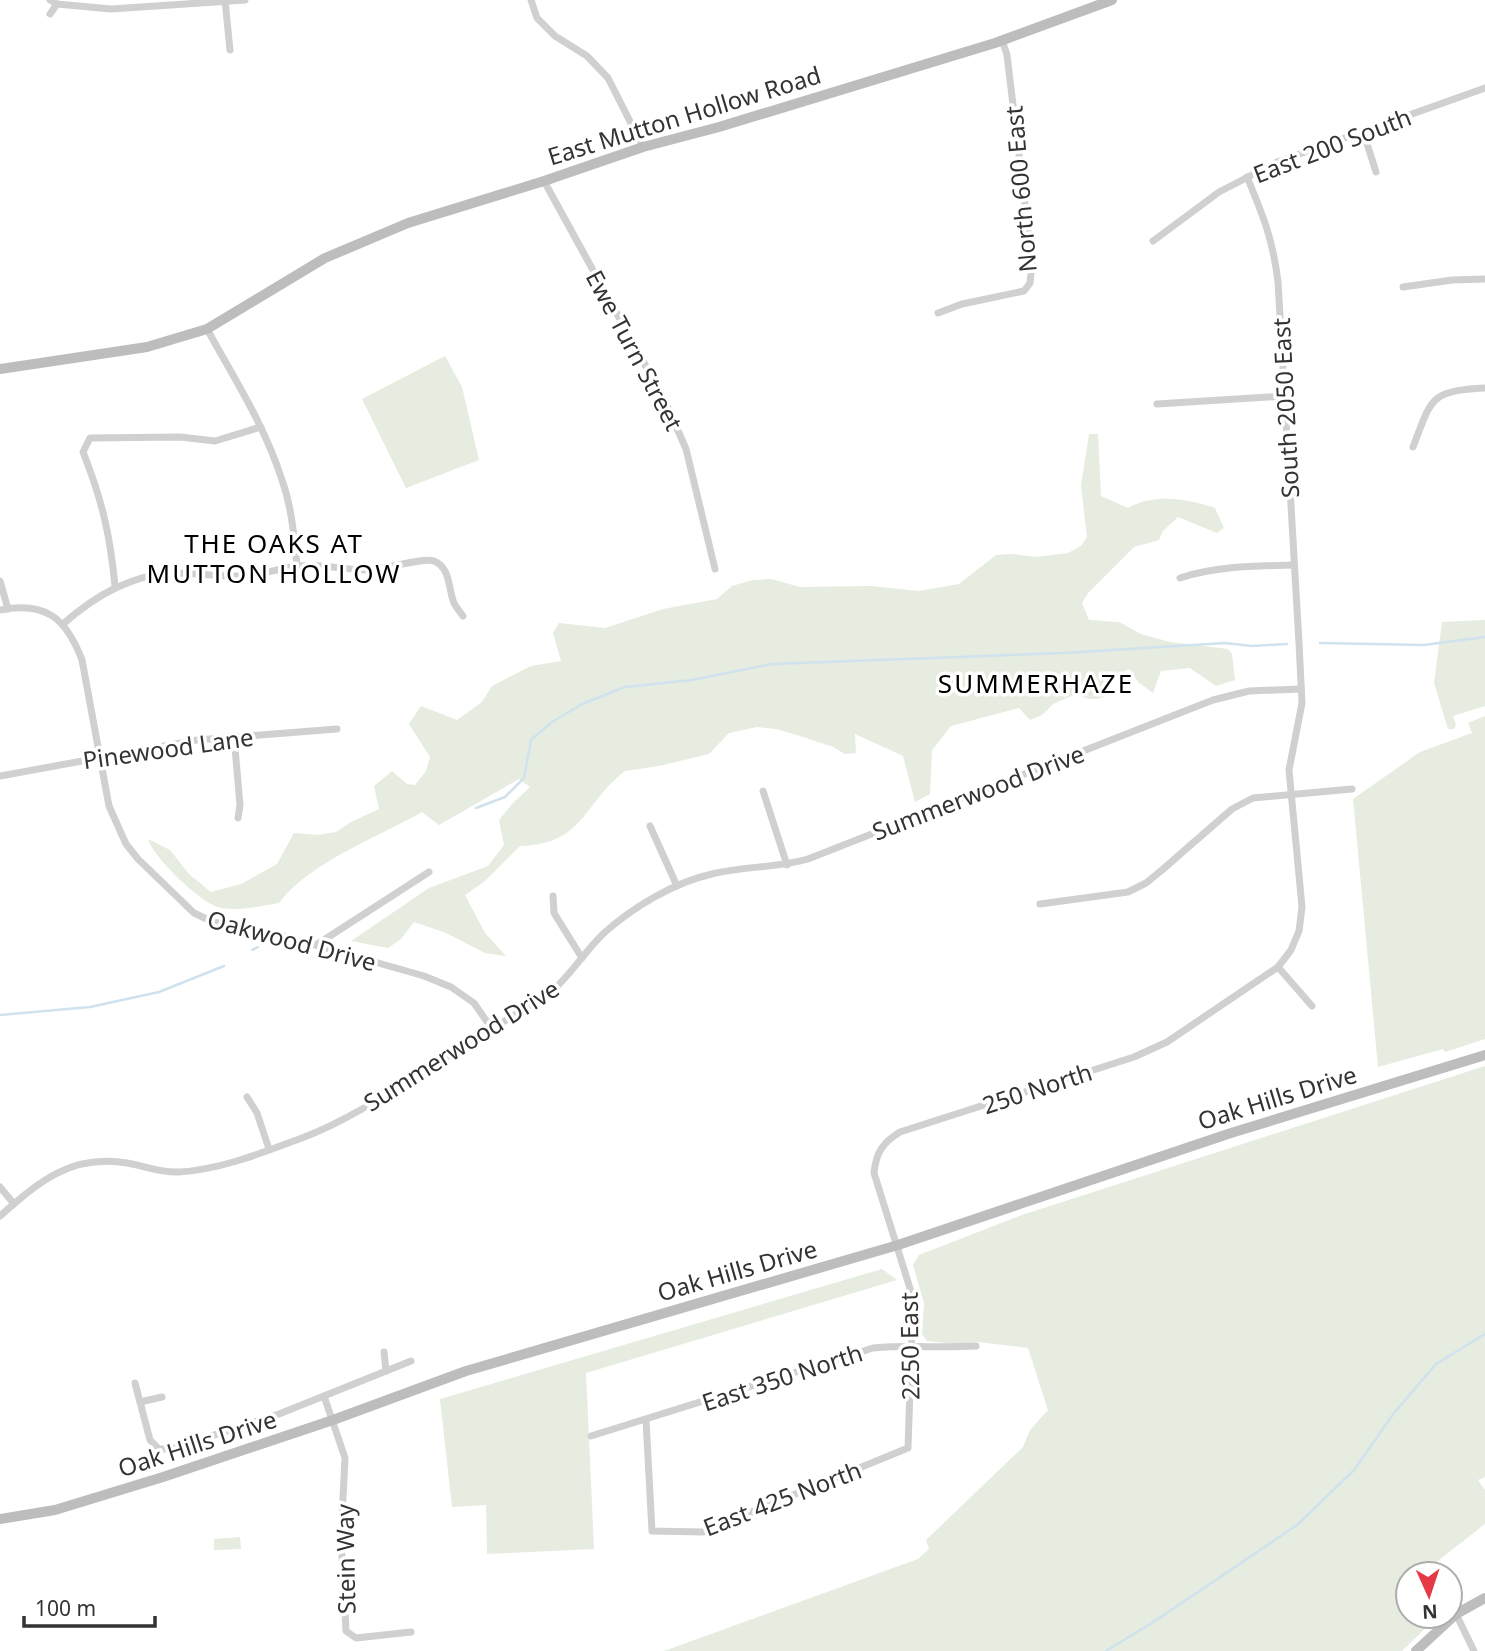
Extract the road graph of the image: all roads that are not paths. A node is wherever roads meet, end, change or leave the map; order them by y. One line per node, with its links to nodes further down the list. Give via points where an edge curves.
1 (245, 0): 4 (street)
2 (531, 0): 11 (street, via 537,18 608,78)
3 (1112, 0): 7 (main road, East Mutton Hollow Road)
4 (225, 1): 5 (street, via 111,9); 8 (street)
5 (53, 2): 6 (street)
6 (50, 14)
7 (1002, 40): 11 (main road, East Mutton Hollow Road); 18 (street, North 600 East, via 1032,263 1030,283 1024,291)
8 (230, 50)
9 (1485, 89): 10 (street, East 200 South)
10 (1363, 131): 12 (street); 13 (street, East 200 South)
11 (643, 147): 14 (main road, East Mutton Hollow Road)
12 (1376, 172)
13 (1247, 177): 15 (street, East 200 South); 22 (street, South 2050 East, via 1274,248)
14 (544, 181): 19 (main road, East Mutton Hollow Road, via 380,233 325,258); 28 (street, Ewe Turn Street, via 666,402 686,449)
15 (1153, 241)
16 (1485, 279): 17 (street)
17 (1403, 287)
18 (938, 313)
19 (207, 329): 20 (main road, East Mutton Hollow Road, via 146,346); 24 (street)
20 (0, 369)
21 (1485, 388): 25 (street, via 1440,394 1430,404)
22 (1285, 396): 23 (street); 26 (street, South 2050 East)
23 (1157, 404)
24 (261, 427): 27 (street, via 283,482); 31 (street, via 215,441 90,438 83,452 111,539)
25 (1413, 446)
26 (1294, 565): 29 (street, via 1228,568); 35 (street, South 2050 East)
27 (298, 566): 31 (street, via 239,576 174,573); 33 (street, via 369,570 433,561 442,566)
28 (715, 569)
29 (1180, 578)
30 (0, 581): 32 (street)
31 (115, 586): 34 (street)
32 (4, 609): 34 (street, via 46,611)
33 (463, 616)
34 (63, 624): 38 (street, Oakwood Drive, via 74,637 82,660)
35 (1301, 689): 42 (street, South 2050 East, via 1300,720 1289,770); 45 (street, Summerwood Drive, via 1249,691 1213,700)
36 (337, 729): 37 (street, Pinewood Lane)
37 (234, 736): 38 (street, Pinewood Lane); 43 (street)
38 (100, 757): 39 (street, Pinewood Lane); 50 (street, Oakwood Drive, via 109,806 126,844 194,913 213,922 259,929)
39 (0, 776)
40 (1352, 789): 42 (street)
41 (763, 791): 45 (street)
42 (1292, 794): 49 (street, via 1253,798 1232,808 1146,883 1128,892); 52 (street, South 2050 East, via 1302,907 1299,931)
43 (238, 818)
44 (650, 826): 47 (street)
45 (787, 865): 47 (street, Summerwood Drive, via 710,874)
46 (429, 872): 50 (street)
47 (677, 886): 51 (street, Summerwood Drive, via 604,933)
48 (553, 896): 51 (street, via 554,914)
49 (1040, 904)
50 (316, 946): 54 (street, Oakwood Drive, via 451,987 474,1003)
51 (582, 958): 54 (street, Summerwood Drive, via 550,993)
52 (1278, 967): 53 (street); 61 (street, 250 North, via 1167,1042 1134,1057 900,1132 885,1142 874,1173)
53 (1312, 1006)
54 (492, 1029): 57 (street, Summerwood Drive, via 342,1120)
55 (1485, 1055): 61 (main road, Oak Hills Drive, via 1231,1133)
56 (247, 1097): 57 (street)
57 (269, 1149): 59 (street, Summerwood Drive, via 198,1170 176,1172 108,1162 72,1167 42,1180)
58 (0, 1187): 59 (street)
59 (14, 1205): 60 (street, Summerwood Drive)
60 (0, 1216)
61 (898, 1245): 62 (street, 2250 East, via 913,1298); 71 (main road, Oak Hills Drive, via 466,1371)
62 (911, 1346): 63 (street, East 350 North); 72 (street, East 350 North, via 873,1348); 74 (street, 2250 East)
63 (976, 1346)
64 (384, 1352): 66 (street)
65 (411, 1361): 66 (street)
66 (386, 1371): 68 (street)
67 (135, 1383): 70 (street)
68 (324, 1396): 70 (street, via 172,1449 159,1449 150,1440); 71 (street)
69 (162, 1397): 70 (street)
70 (140, 1402)
71 (333, 1420): 75 (main road, Oak Hills Drive, via 55,1510); 80 (street, Stein Way, via 345,1458 341,1538 346,1632 356,1638)
72 (646, 1420): 73 (street, East 350 North); 74 (street, East 425 North, via 652,1531 704,1532)
73 (592, 1436)
74 (908, 1448)
75 (0, 1519)
76 (1485, 1598): 77 (main road)
77 (1464, 1610)
78 (1439, 1630): 81 (main road)
79 (1464, 1630): 82 (street)
80 (411, 1632)
81 (1416, 1651)
82 (1474, 1651)

